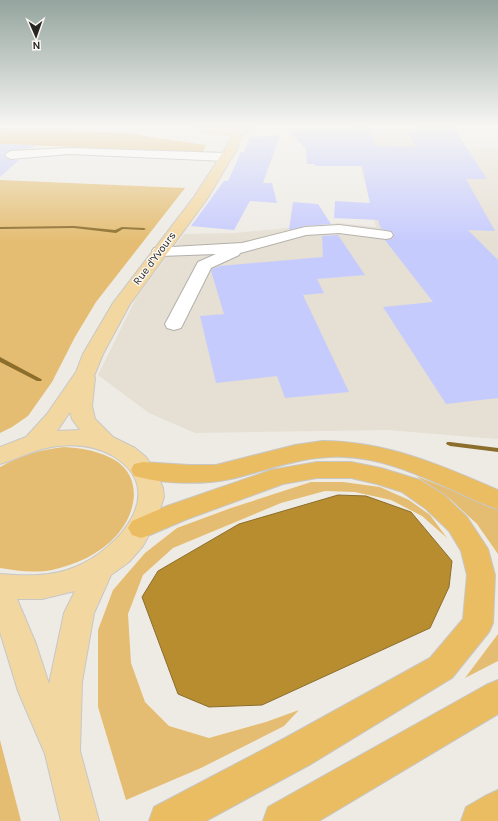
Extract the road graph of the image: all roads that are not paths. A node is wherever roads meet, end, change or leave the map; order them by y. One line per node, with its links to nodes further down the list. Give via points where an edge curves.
1 (221, 165): 4 (main road, Rue d'Yvours, via 200,199)
2 (386, 235): 3 (lane, via 339,229 305,231)
3 (243, 248): 4 (lane); 5 (lane, via 204,265)
4 (160, 251): 6 (main road, Rue d'Yvours, via 122,303 93,354)
5 (174, 324)
6 (86, 372): 7 (main road, via 55,419); 8 (main road, via 81,402 82,416)
7 (35, 442): 8 (main road, via 58,438 82,438); 9 (main road)
8 (104, 442): 10 (main road, via 122,449)
9 (0, 456)
10 (143, 470): 11 (highway, via 216,473 296,452 348,449 398,460); 12 (main road, via 150,489 150,506)
11 (498, 500)
12 (141, 528): 13 (main road, via 125,550); 20 (highway, via 280,476 317,470 351,470 411,486 436,502 458,524 474,549 481,575 478,624 441,668 298,751)
13 (100, 568): 14 (main road, via 70,581 47,586); 17 (main road, via 79,613 66,682)
14 (0, 586)
15 (0, 598): 17 (main road, via 20,644 35,691)
16 (498, 696): 21 (highway)
17 (63, 753): 19 (main road)
18 (498, 809): 22 (highway)
19 (80, 821)
20 (168, 821)
21 (282, 821)
22 (480, 821)

